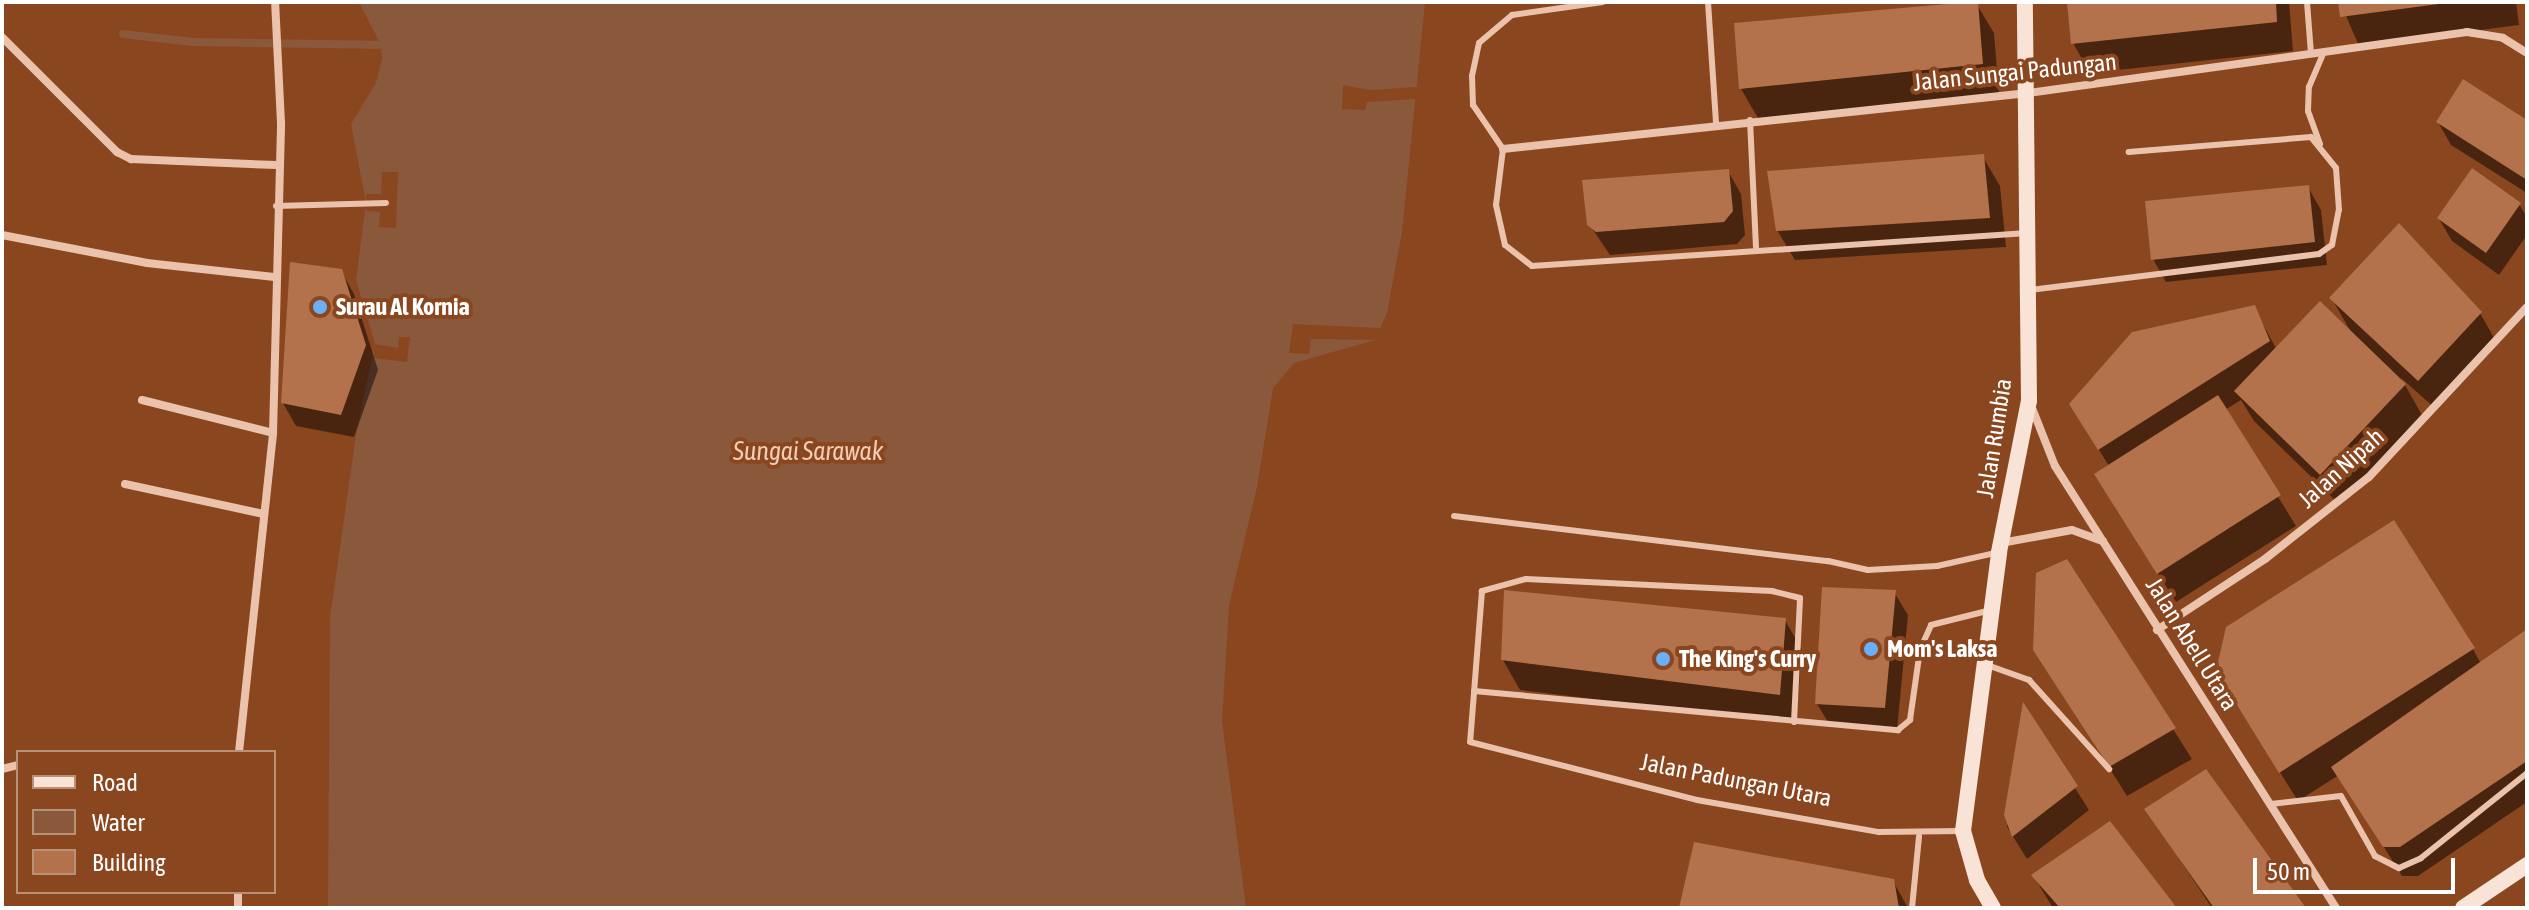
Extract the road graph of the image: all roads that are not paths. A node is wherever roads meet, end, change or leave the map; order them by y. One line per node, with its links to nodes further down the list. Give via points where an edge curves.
1 (275, 2): 17 (street)
2 (1603, 2): 14 (lane, via 1512,15 1479,43 1473,105)
3 (1708, 2): 13 (lane)
4 (2025, 2): 11 (street, Jalan Rumbia)
5 (2307, 2): 10 (lane)
6 (2, 37): 7 (street)
7 (6, 46): 17 (street, via 117,152 131,159)
8 (2527, 53): 9 (street, Jalan Sungai Padungan, via 2503,38 2467,32)
9 (2323, 54): 10 (street, Jalan Sungai Padungan); 15 (lane, via 2309,87 2308,111)
10 (2311, 56): 11 (street, Jalan Sungai Padungan)
11 (2028, 93): 12 (street, Jalan Sungai Padungan); 20 (street, Jalan Rumbia)
12 (1750, 120): 13 (street, Jalan Sungai Padungan); 22 (lane)
13 (1716, 123): 14 (street, Jalan Sungai Padungan)
14 (1503, 149): 22 (lane, via 1496,205 1505,245 1532,266)
15 (2323, 151): 16 (lane, via 2311,137); 24 (lane, via 2336,168 2339,210 2332,245 2319,254)
16 (2129, 152)
17 (277, 165): 19 (street)
18 (386, 203): 19 (lane)
19 (276, 206): 23 (street)
20 (2028, 232): 22 (lane); 24 (street, Jalan Rumbia)
21 (2, 235): 23 (street, via 147,263)
22 (1756, 247)
23 (274, 277): 28 (street)
24 (2028, 290): 27 (street, Jalan Rumbia)
25 (2527, 307): 35 (street, Jalan Nipah, via 2369,477 2265,559)
26 (142, 400): 28 (street)
27 (2029, 401): 32 (street, Jalan Abell Utara, via 2055,466); 33 (street, Jalan Rumbia)
28 (273, 433): 30 (street)
29 (125, 484): 30 (street)
30 (264, 514): 39 (street)
31 (1454, 516): 33 (lane, via 1868,570 1937,566)
32 (2107, 543): 33 (street, via 2072,530); 35 (street, Jalan Abell Utara)
33 (2000, 548): 34 (street, Jalan Rumbia)
34 (1991, 610): 36 (street, Jalan Rumbia); 38 (lane, via 1931,625 1920,650 1910,720 1898,730)
35 (2157, 630): 42 (street, Jalan Abell Utara)
36 (1984, 664): 40 (lane, via 2029,680); 43 (street, Jalan Rumbia)
37 (1474, 691): 38 (lane); 38 (lane, Jalan Padungan Utara, via 1482,591 1493,585 1526,579 1772,591 1800,598); 44 (lane, Jalan Padungan Utara, via 1470,742 1697,800)
38 (1794, 722)
39 (239, 750)
40 (2109, 769)
41 (2527, 773): 42 (lane, via 2421,858 2399,868 2375,856 2341,796)
42 (2271, 804): 46 (street, Jalan Abell Utara)
43 (1963, 831): 44 (lane, Jalan Padungan Utara); 48 (street, via 1977,880)
44 (1919, 836): 47 (lane)
45 (2527, 865): 50 (street)
46 (2336, 905): 49 (street)
47 (1912, 908)
48 (1993, 908)
49 (2344, 908)
50 (2463, 908)

